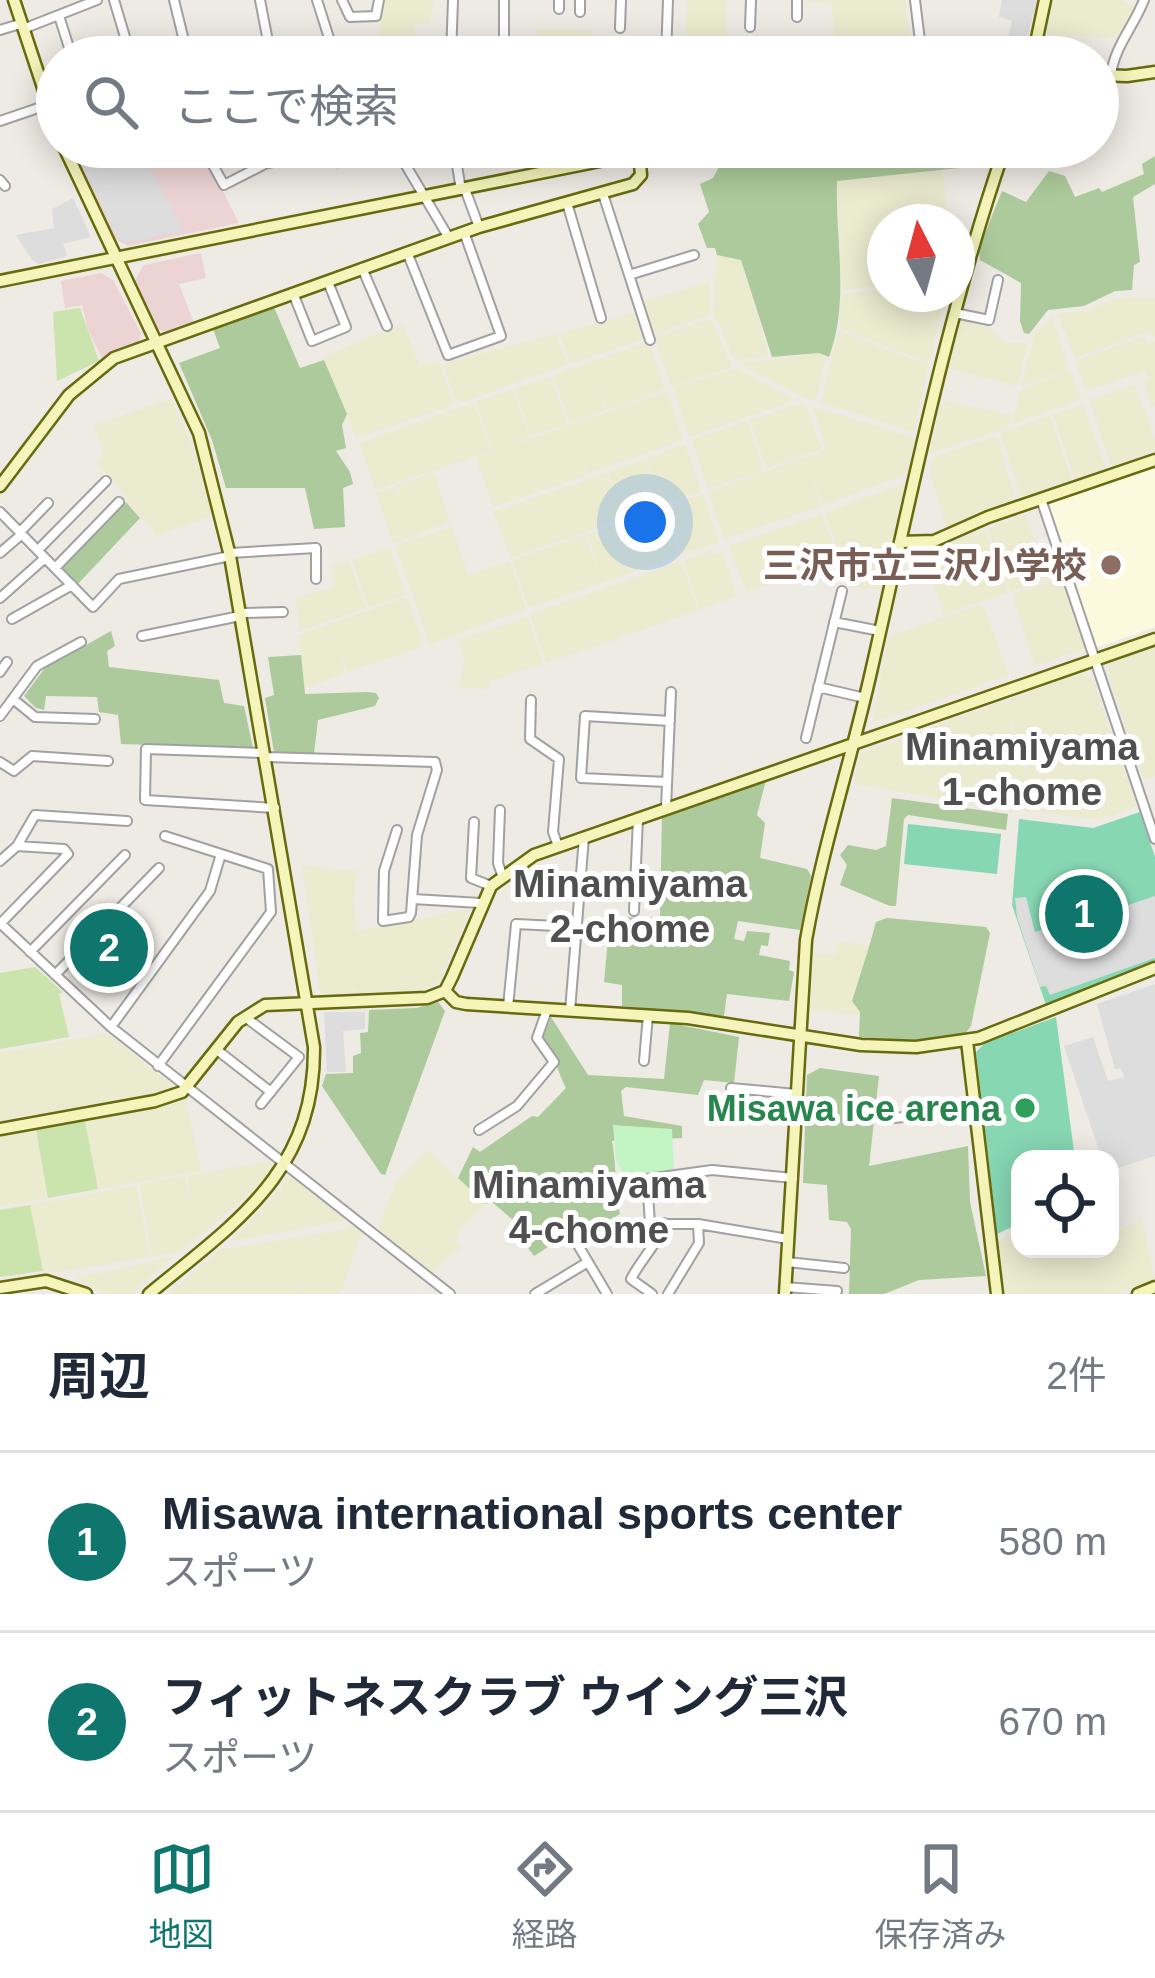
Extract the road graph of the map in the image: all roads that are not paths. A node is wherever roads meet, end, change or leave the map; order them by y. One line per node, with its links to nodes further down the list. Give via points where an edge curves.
1 (14, 0): 23 (street)
2 (97, 0): 20 (street)
3 (114, 0): 27 (street)
4 (174, 0): 28 (street)
5 (260, 0): 29 (street)
6 (317, 0): 30 (street)
7 (342, 0): 8 (street, via 346,14 376,16)
8 (379, 0)
9 (453, 0): 31 (street)
10 (504, 0): 32 (street)
11 (580, 0): 19 (street)
12 (621, 0): 24 (street)
13 (668, 0): 33 (street)
14 (751, 0): 22 (street)
15 (797, 0): 21 (street)
16 (914, 0): 34 (street)
17 (1045, 0): 35 (street)
18 (1144, 0): 36 (street)
19 (580, 12)
20 (59, 16): 23 (street); 26 (street)
21 (797, 17)
22 (750, 26)
23 (21, 27): 25 (street); 38 (street)
24 (620, 28)
25 (0, 30)
26 (65, 36)
27 (125, 36)
28 (183, 36)
29 (268, 36)
30 (328, 36)
31 (452, 36)
32 (504, 36)
33 (667, 36)
34 (919, 36)
35 (1037, 36)
36 (1119, 49)
37 (1155, 72): 39 (street)
38 (36, 74)
39 (1119, 74)
40 (36, 108): 41 (street)
41 (0, 121)
42 (74, 168): 59 (street)
43 (215, 168): 44 (street, via 224,185)
44 (257, 168)
45 (408, 168): 52 (street)
46 (458, 168): 50 (street)
47 (549, 168): 50 (street)
48 (638, 168): 51 (street, via 638,180)
49 (1003, 168): 66 (street)
50 (463, 189): 52 (street); 54 (street)
51 (603, 194): 53 (street); 61 (street)
52 (425, 196): 56 (street); 59 (street)
53 (567, 203): 54 (street); 67 (street)
54 (479, 227): 55 (street)
55 (464, 232): 56 (street); 57 (street, via 501,336 466,349 448,355)
56 (448, 238): 57 (street)
57 (407, 252): 60 (street)
58 (694, 255): 61 (street)
59 (116, 259): 63 (street); 70 (street)
60 (362, 268): 64 (street); 68 (street)
61 (629, 275): 69 (street)
62 (998, 280): 66 (street, via 989,320)
63 (0, 281)
64 (327, 281): 65 (street); 65 (street, via 346,327 311,341)
65 (292, 293): 70 (street)
66 (953, 313): 79 (street)
67 (601, 318)
68 (387, 326)
69 (650, 340)
70 (154, 342): 73 (street, via 115,358 68,394); 82 (street, via 199,433)
71 (1155, 460): 74 (street)
72 (106, 481): 81 (street)
73 (0, 486)
74 (1041, 499): 79 (street, via 934,541); 96 (street)
75 (119, 502): 83 (street)
76 (48, 503): 78 (street)
77 (0, 512): 78 (street)
78 (21, 533): 80 (street); 81 (street)
79 (900, 542): 92 (street)
80 (0, 553)
81 (42, 554): 83 (street); 87 (street)
82 (230, 555): 84 (street, via 316,548); 85 (street, via 119,579 93,607); 89 (street)
83 (55, 568): 85 (street)
84 (316, 579)
85 (71, 585): 90 (street)
86 (842, 591): 91 (street)
87 (0, 598)
88 (283, 612): 89 (street)
89 (241, 614): 93 (street); 109 (street)
90 (13, 620)
91 (834, 622): 92 (street); 99 (street)
92 (880, 631): 101 (street)
93 (142, 637)
94 (1155, 639): 96 (street)
95 (81, 642): 102 (street, via 38,666)
96 (1093, 660): 108 (street); 122 (street)
97 (7, 662): 98 (street)
98 (0, 672)
99 (818, 687): 101 (street); 107 (street)
100 (671, 692): 106 (street)
101 (865, 698): 108 (street)
102 (13, 699): 104 (street); 105 (street, via 35,717)
103 (531, 700): 124 (street, via 530,739 559,759)
104 (0, 716)
105 (95, 719)
106 (670, 721): 112 (street); 112 (street, via 585,716 580,778)
107 (806, 738)
108 (855, 743): 114 (street); 147 (street, via 812,904)
109 (266, 755): 113 (street); 113 (street, via 146,749 145,800); 131 (street, via 435,762 417,835)
110 (109, 760): 111 (street, via 32,756 14,771)
111 (0, 762)
112 (667, 782): 114 (street)
113 (275, 808): 140 (street)
114 (666, 808): 116 (street)
115 (500, 810): 129 (street)
116 (638, 818): 121 (street); 133 (street)
117 (127, 821): 123 (street, via 35,815)
118 (474, 822): 130 (street, via 471,878)
119 (397, 830): 131 (street, via 384,871 382,921 409,917)
120 (165, 836): 125 (street)
121 (584, 837): 124 (street); 135 (street)
122 (1155, 839)
123 (17, 846): 127 (street); 134 (street, via 68,854)
124 (558, 846): 129 (street)
125 (221, 854): 146 (street, via 210,891); 151 (street, via 268,869 271,912)
126 (125, 855): 136 (street)
127 (0, 861)
128 (159, 868): 138 (street)
129 (502, 875): 130 (street)
130 (491, 886): 132 (street)
131 (413, 899): 132 (street)
132 (481, 903): 139 (street)
133 (634, 911)
134 (0, 923): 136 (street)
135 (577, 927): 141 (street, via 516,924); 143 (street)
136 (30, 952): 138 (street)
137 (1155, 968): 148 (street)
138 (55, 975): 146 (street)
139 (445, 991): 140 (street); 141 (street, via 456,1002)
140 (309, 1003): 145 (street, via 266,1005); 161 (street, via 313,1083)
141 (508, 1007): 142 (street)
142 (547, 1010): 143 (street); 160 (street, via 537,1038 554,1062 517,1106)
143 (571, 1011): 144 (street)
144 (648, 1015): 147 (street); 150 (street)
145 (244, 1016): 149 (street); 154 (street, via 298,1058)
146 (111, 1027): 151 (street)
147 (801, 1036): 148 (street, via 890,1048); 155 (street)
148 (967, 1041): 157 (street)
149 (217, 1050): 152 (street); 154 (street)
150 (644, 1061)
151 (158, 1066): 152 (street)
152 (186, 1088): 159 (street, via 155,1101); 161 (street)
153 (731, 1088): 155 (street)
154 (272, 1092): 156 (street)
155 (798, 1094): 162 (street)
156 (261, 1104)
157 (974, 1110): 158 (street); 182 (street)
158 (894, 1118)
159 (0, 1129)
160 (479, 1130)
161 (286, 1164): 172 (street); 176 (street, via 243,1216)
162 (793, 1178): 163 (street, via 712,1170 646,1178 650,1224); 165 (street)
163 (664, 1223): 164 (street); 180 (street, via 631,1279)
164 (698, 1224): 165 (street); 181 (street, via 699,1243)
165 (790, 1239): 168 (street)
166 (575, 1240): 167 (street)
167 (588, 1262): 178 (street); 179 (street)
168 (788, 1262): 169 (street); 173 (street)
169 (844, 1268)
170 (1155, 1287): 183 (street)
171 (0, 1288): 175 (street, via 46,1281)
172 (436, 1289): 177 (street)
173 (785, 1290): 174 (street)
174 (838, 1291)
175 (86, 1294)
176 (148, 1294)
177 (450, 1294)
178 (535, 1294)
179 (608, 1294)
180 (652, 1294)
181 (668, 1294)
182 (997, 1294)
183 (1138, 1294)

